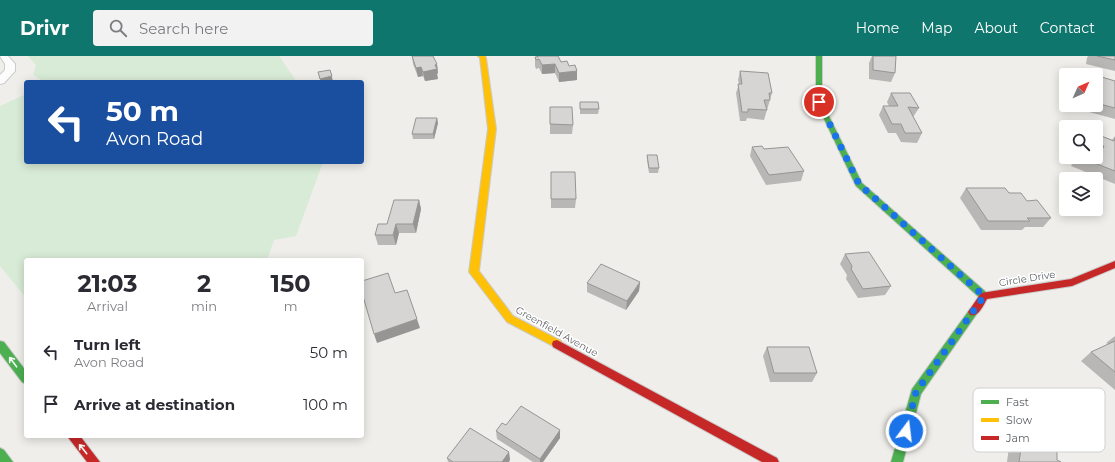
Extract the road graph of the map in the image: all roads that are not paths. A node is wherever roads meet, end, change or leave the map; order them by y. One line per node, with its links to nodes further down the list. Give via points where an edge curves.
1 (3, 56): 4 (lane, via 10,64 10,71)
2 (481, 56): 13 (main road, Greenfield Avenue, via 492,129 474,272 510,319)
3 (819, 56): 6 (main road, via 819,102 859,184)
4 (0, 81)
5 (1115, 264): 6 (main road, Circle Drive, via 1072,282)
6 (984, 296): 14 (main road, via 916,392)
7 (0, 345): 8 (main road, one-way to 7)
8 (24, 376)
9 (75, 438): 12 (main road, one-way to 9)
10 (0, 454): 11 (main road)
11 (7, 462)
12 (94, 462)
13 (773, 462)
14 (897, 462)

